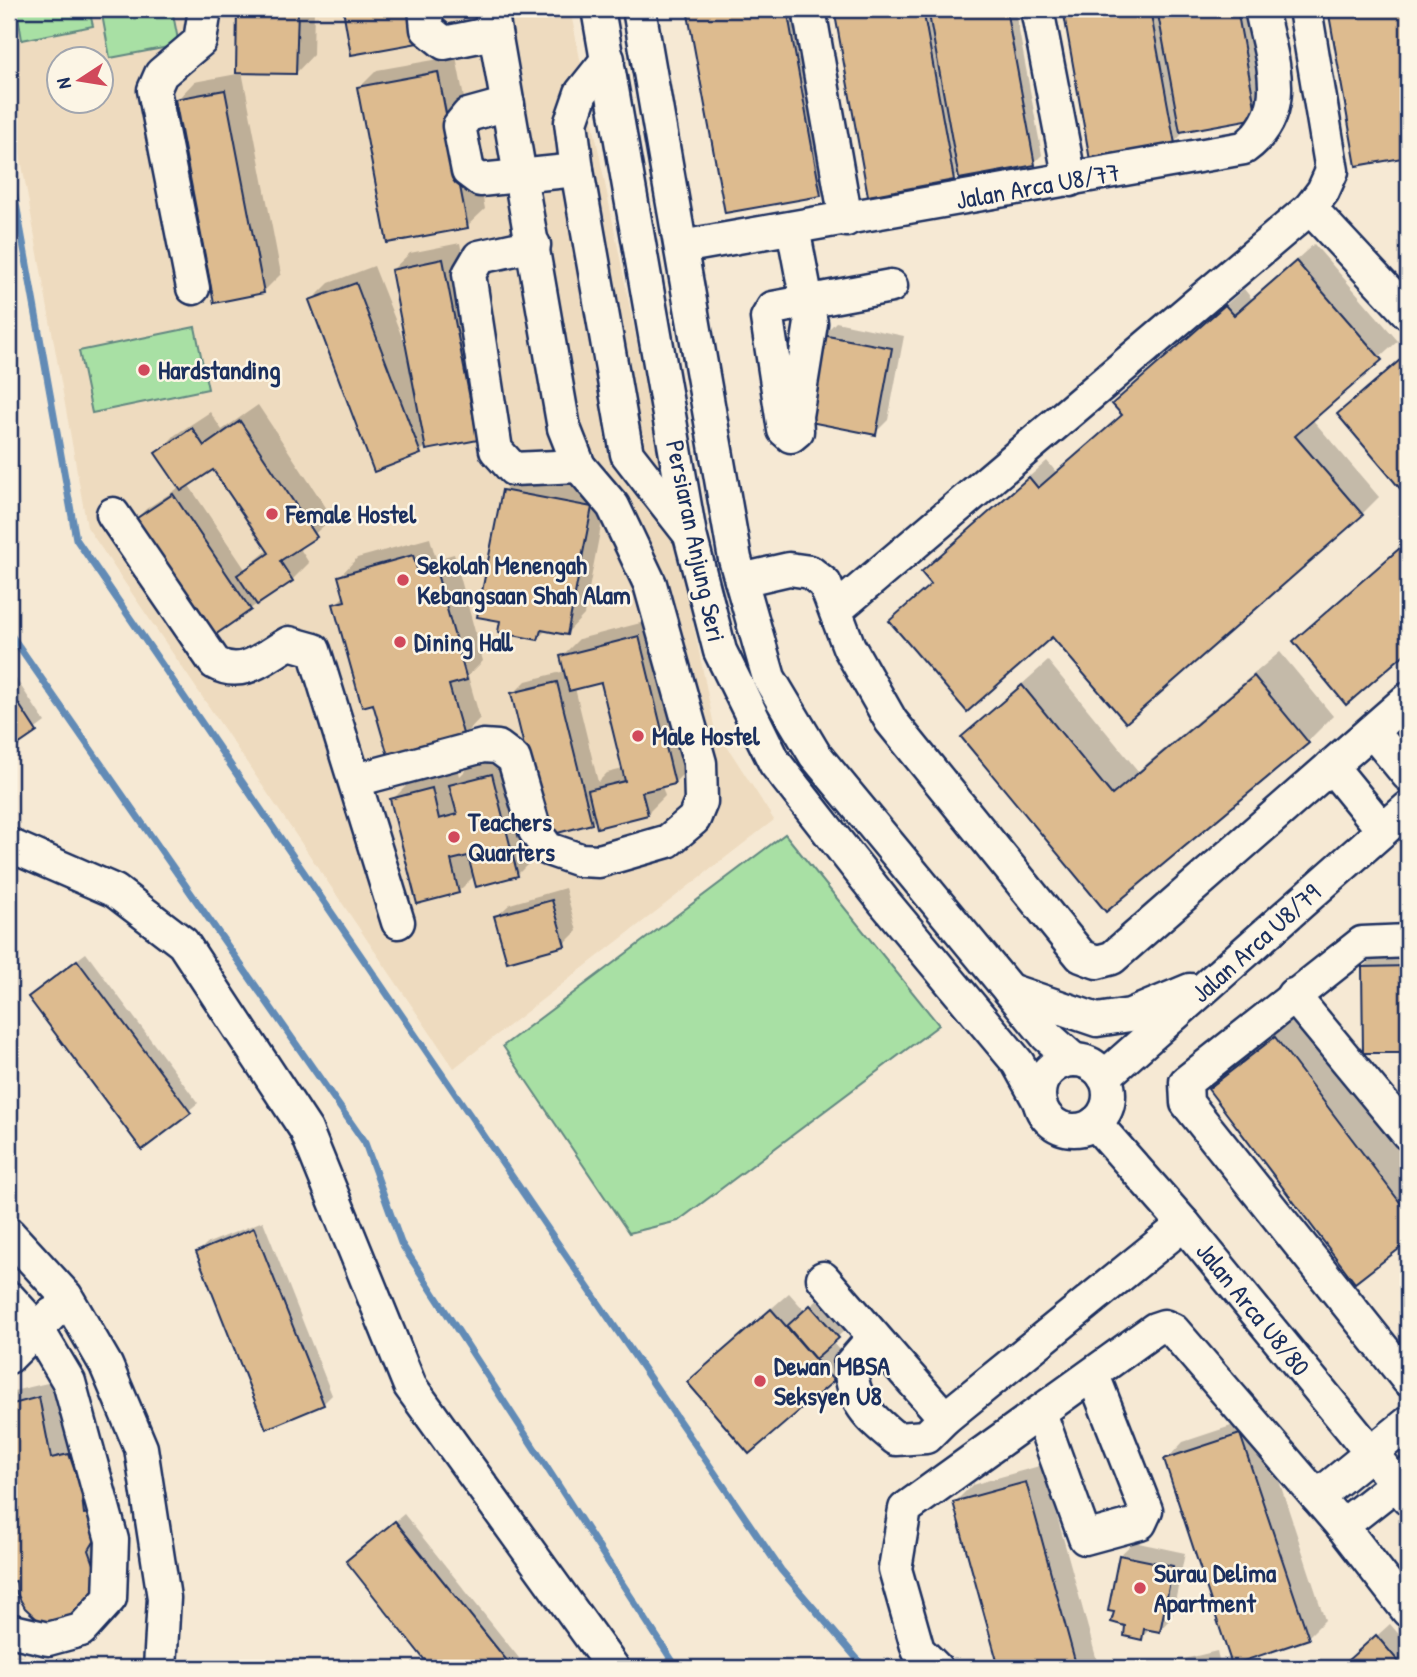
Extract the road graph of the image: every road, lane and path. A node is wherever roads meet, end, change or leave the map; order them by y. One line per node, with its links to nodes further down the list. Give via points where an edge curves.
1 (205, 9): 21 (street, via 200,41 161,74 154,90)
2 (425, 9): 9 (street, via 428,29 444,43)
3 (598, 9): 10 (street, Persiaran Anjung Seri)
4 (639, 9): 19 (street, Persiaran Anjung Seri)
5 (808, 9): 16 (street)
6 (1037, 9): 14 (street)
7 (1261, 9): 14 (street, Jalan Arca U8/77, via 1277,93 1273,113 1260,136 1244,148)
8 (1305, 9): 15 (street, via 1332,171)
9 (492, 21): 11 (street)
10 (608, 59): 12 (street, via 581,93 571,122); 25 (street, Persiaran Anjung Seri)
11 (508, 104): 13 (street); 13 (street, via 468,115 459,126 468,171 480,180)
12 (577, 170): 13 (street); 25 (street, via 627,454)
13 (520, 177): 18 (street)
14 (1070, 180): 16 (street, Jalan Arca U8/77)
15 (1310, 208): 22 (street); 27 (street)
16 (846, 220): 17 (street, Jalan Arca U8/77)
17 (793, 229): 19 (street, Jalan Arca U8/77); 20 (street, via 807,301)
18 (534, 245): 23 (street, via 564,428); 23 (street, via 479,257 469,274 496,450 513,469)
19 (681, 247): 26 (street, Persiaran Anjung Seri)
20 (891, 286)
21 (193, 288)
22 (1404, 298)
23 (579, 466): 32 (street, via 613,506 650,584 700,763 701,802 694,819 668,841 599,861 580,860 548,849 536,831 514,759 498,747 483,746)
24 (113, 514): 32 (street, via 215,663 240,671 289,643 314,650)
25 (690, 535): 43 (street, Persiaran Anjung Seri, via 720,651 775,763 1018,1063)
26 (741, 580): 27 (street, via 789,569 810,572 825,584); 39 (street, Persiaran Anjung Seri, via 769,678 816,755)
27 (836, 610): 30 (street, via 849,647 891,721 1081,956 1097,962 1112,958)
28 (1408, 699): 29 (street)
29 (1372, 731): 30 (street); 31 (street)
30 (1331, 766): 34 (street)
31 (1408, 775)
32 (356, 780): 36 (street)
33 (1408, 808): 34 (street, Jalan Arca U8/79)
34 (1383, 830): 38 (street, Jalan Arca U8/79)
35 (9, 845): 68 (street, via 116,891 183,943 306,1130 410,1386)
36 (398, 922)
37 (1408, 942): 40 (street, via 1362,943)
38 (1214, 980): 39 (street, via 1130,1015 1097,1020); 42 (street, Jalan Arca U8/79)
39 (1009, 990): 41 (street, Persiaran Anjung Seri)
40 (1293, 995): 45 (street); 55 (street, via 1186,1082 1187,1103)
41 (1074, 1060): 42 (street); 43 (street, via 1047,1072)
42 (1104, 1077): 44 (street, via 1108,1102)
43 (1039, 1101): 44 (street, via 1044,1115 1055,1125 1082,1130)
44 (1095, 1123): 46 (street, Jalan Arca U8/80)
45 (1408, 1134)
46 (1184, 1224): 57 (street); 59 (street, Jalan Arca U8/80)
47 (9, 1234): 49 (street)
48 (823, 1278): 52 (street)
49 (66, 1296): 51 (street); 63 (street, via 106,1365 141,1448)
50 (9, 1298): 51 (street)
51 (38, 1330): 53 (street); 64 (street, via 69,1382)
52 (874, 1337): 57 (street); 57 (street, via 850,1365 852,1391 870,1418 896,1439 926,1437)
53 (9, 1356)
54 (1093, 1375): 56 (street); 56 (street, via 1146,1510 1140,1523 1085,1538); 61 (street, via 1164,1325)
55 (1408, 1380)
56 (1040, 1413): 69 (street, via 905,1509 895,1569 918,1650)
57 (945, 1419)
58 (1408, 1423): 59 (street)
59 (1371, 1453): 60 (street, Jalan Arca U8/80); 61 (street)
60 (1404, 1485): 62 (street)
61 (1317, 1497): 62 (street)
62 (1342, 1526): 65 (street)
63 (155, 1531): 64 (street); 67 (street, via 164,1598)
64 (112, 1540): 66 (street, via 110,1598 81,1630 48,1639)
65 (1408, 1611)
66 (9, 1630)
67 (160, 1668)
68 (613, 1668)
69 (936, 1668)

